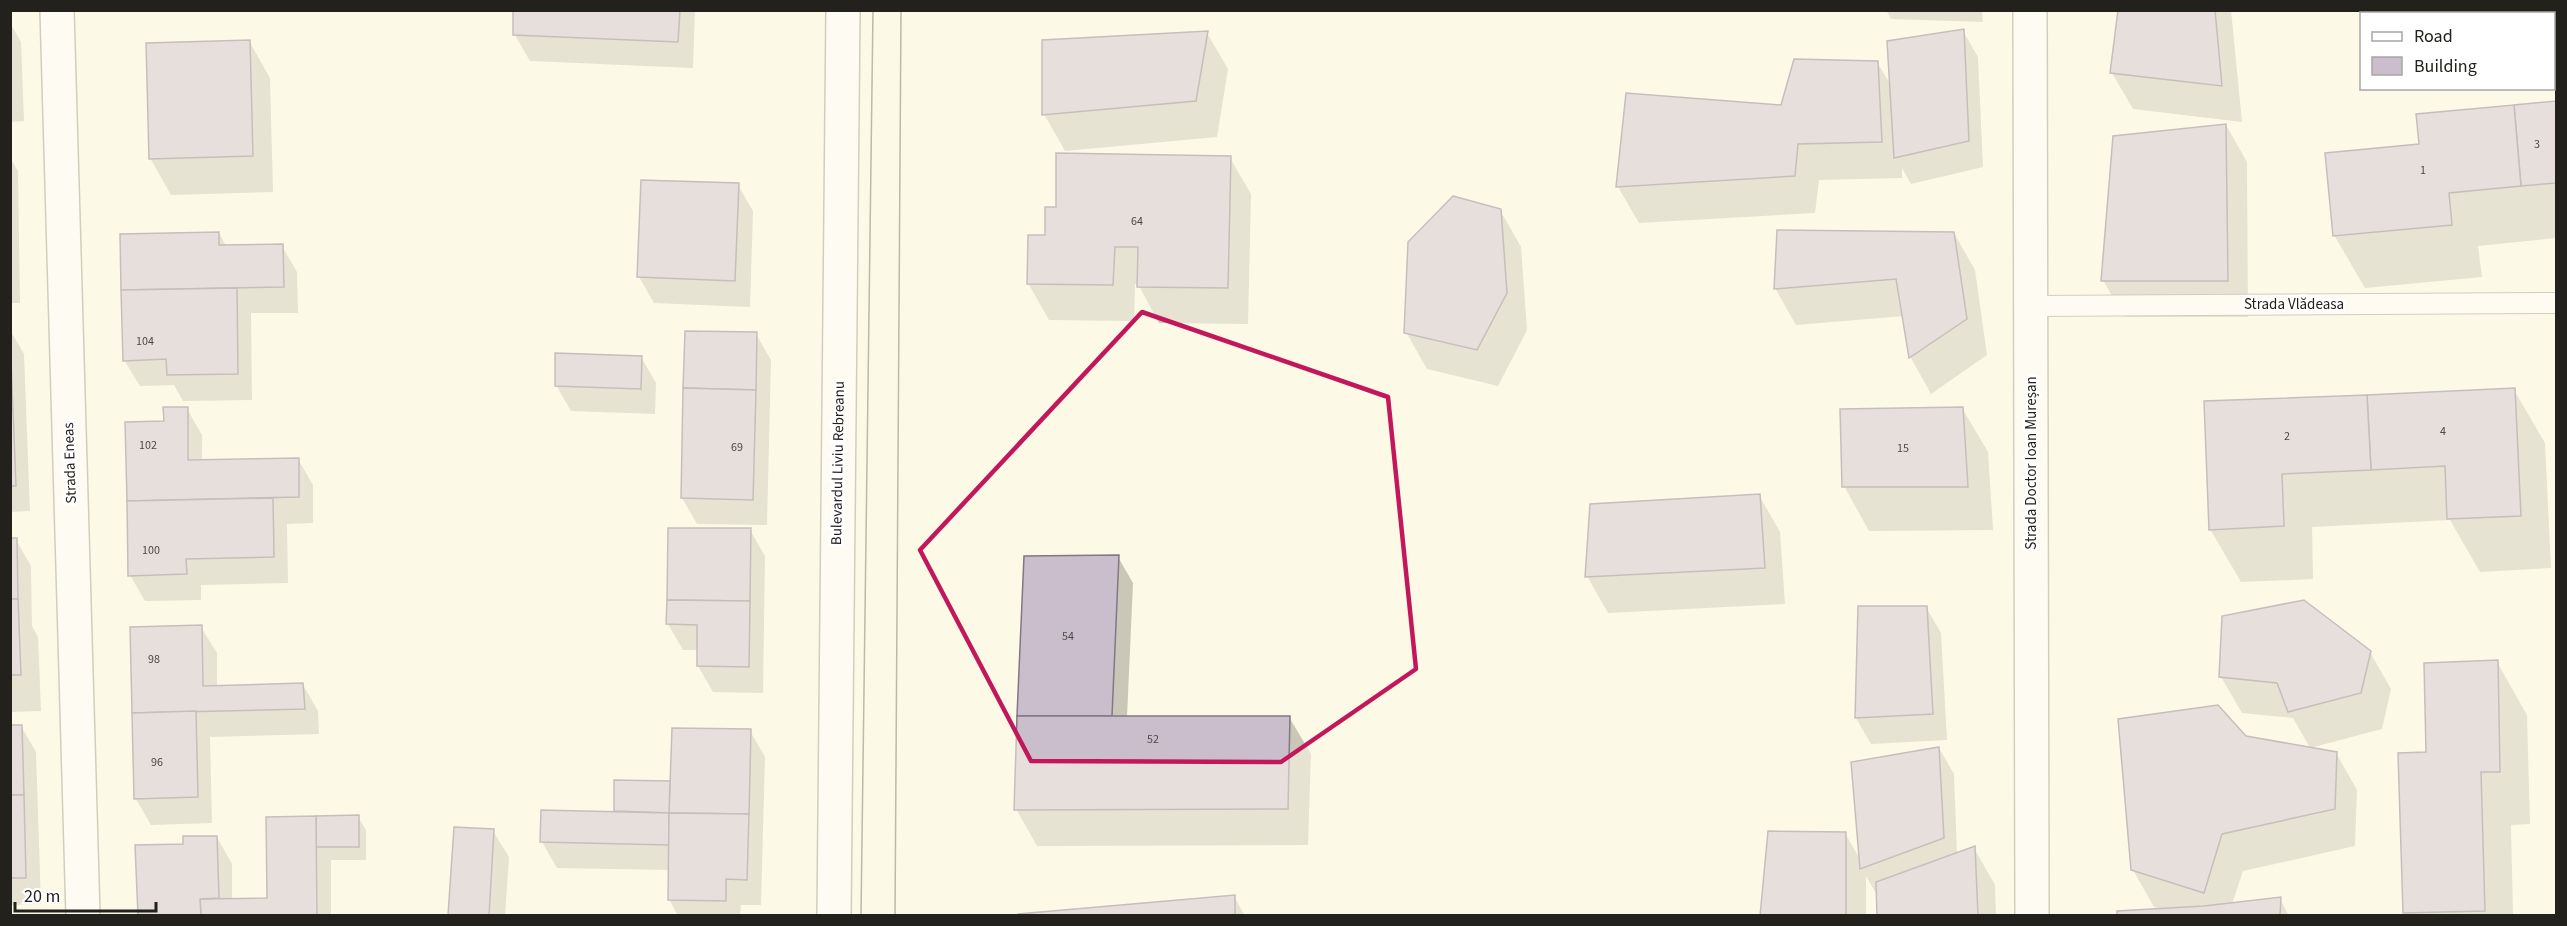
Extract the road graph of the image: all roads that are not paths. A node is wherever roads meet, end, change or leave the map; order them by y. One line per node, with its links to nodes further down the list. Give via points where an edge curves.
1 (57, 10): 6 (street, Strada Eneas)
2 (843, 10): 7 (street, Bulevardul Liviu Rebreanu)
3 (2030, 10): 5 (street, Strada Doctor Ioan Mureșan)
4 (2556, 303): 5 (lane, Strada Vlădeasa)
5 (2031, 306): 8 (street, Strada Doctor Ioan Mureșan)
6 (83, 915)
7 (834, 915)
8 (2032, 915)

